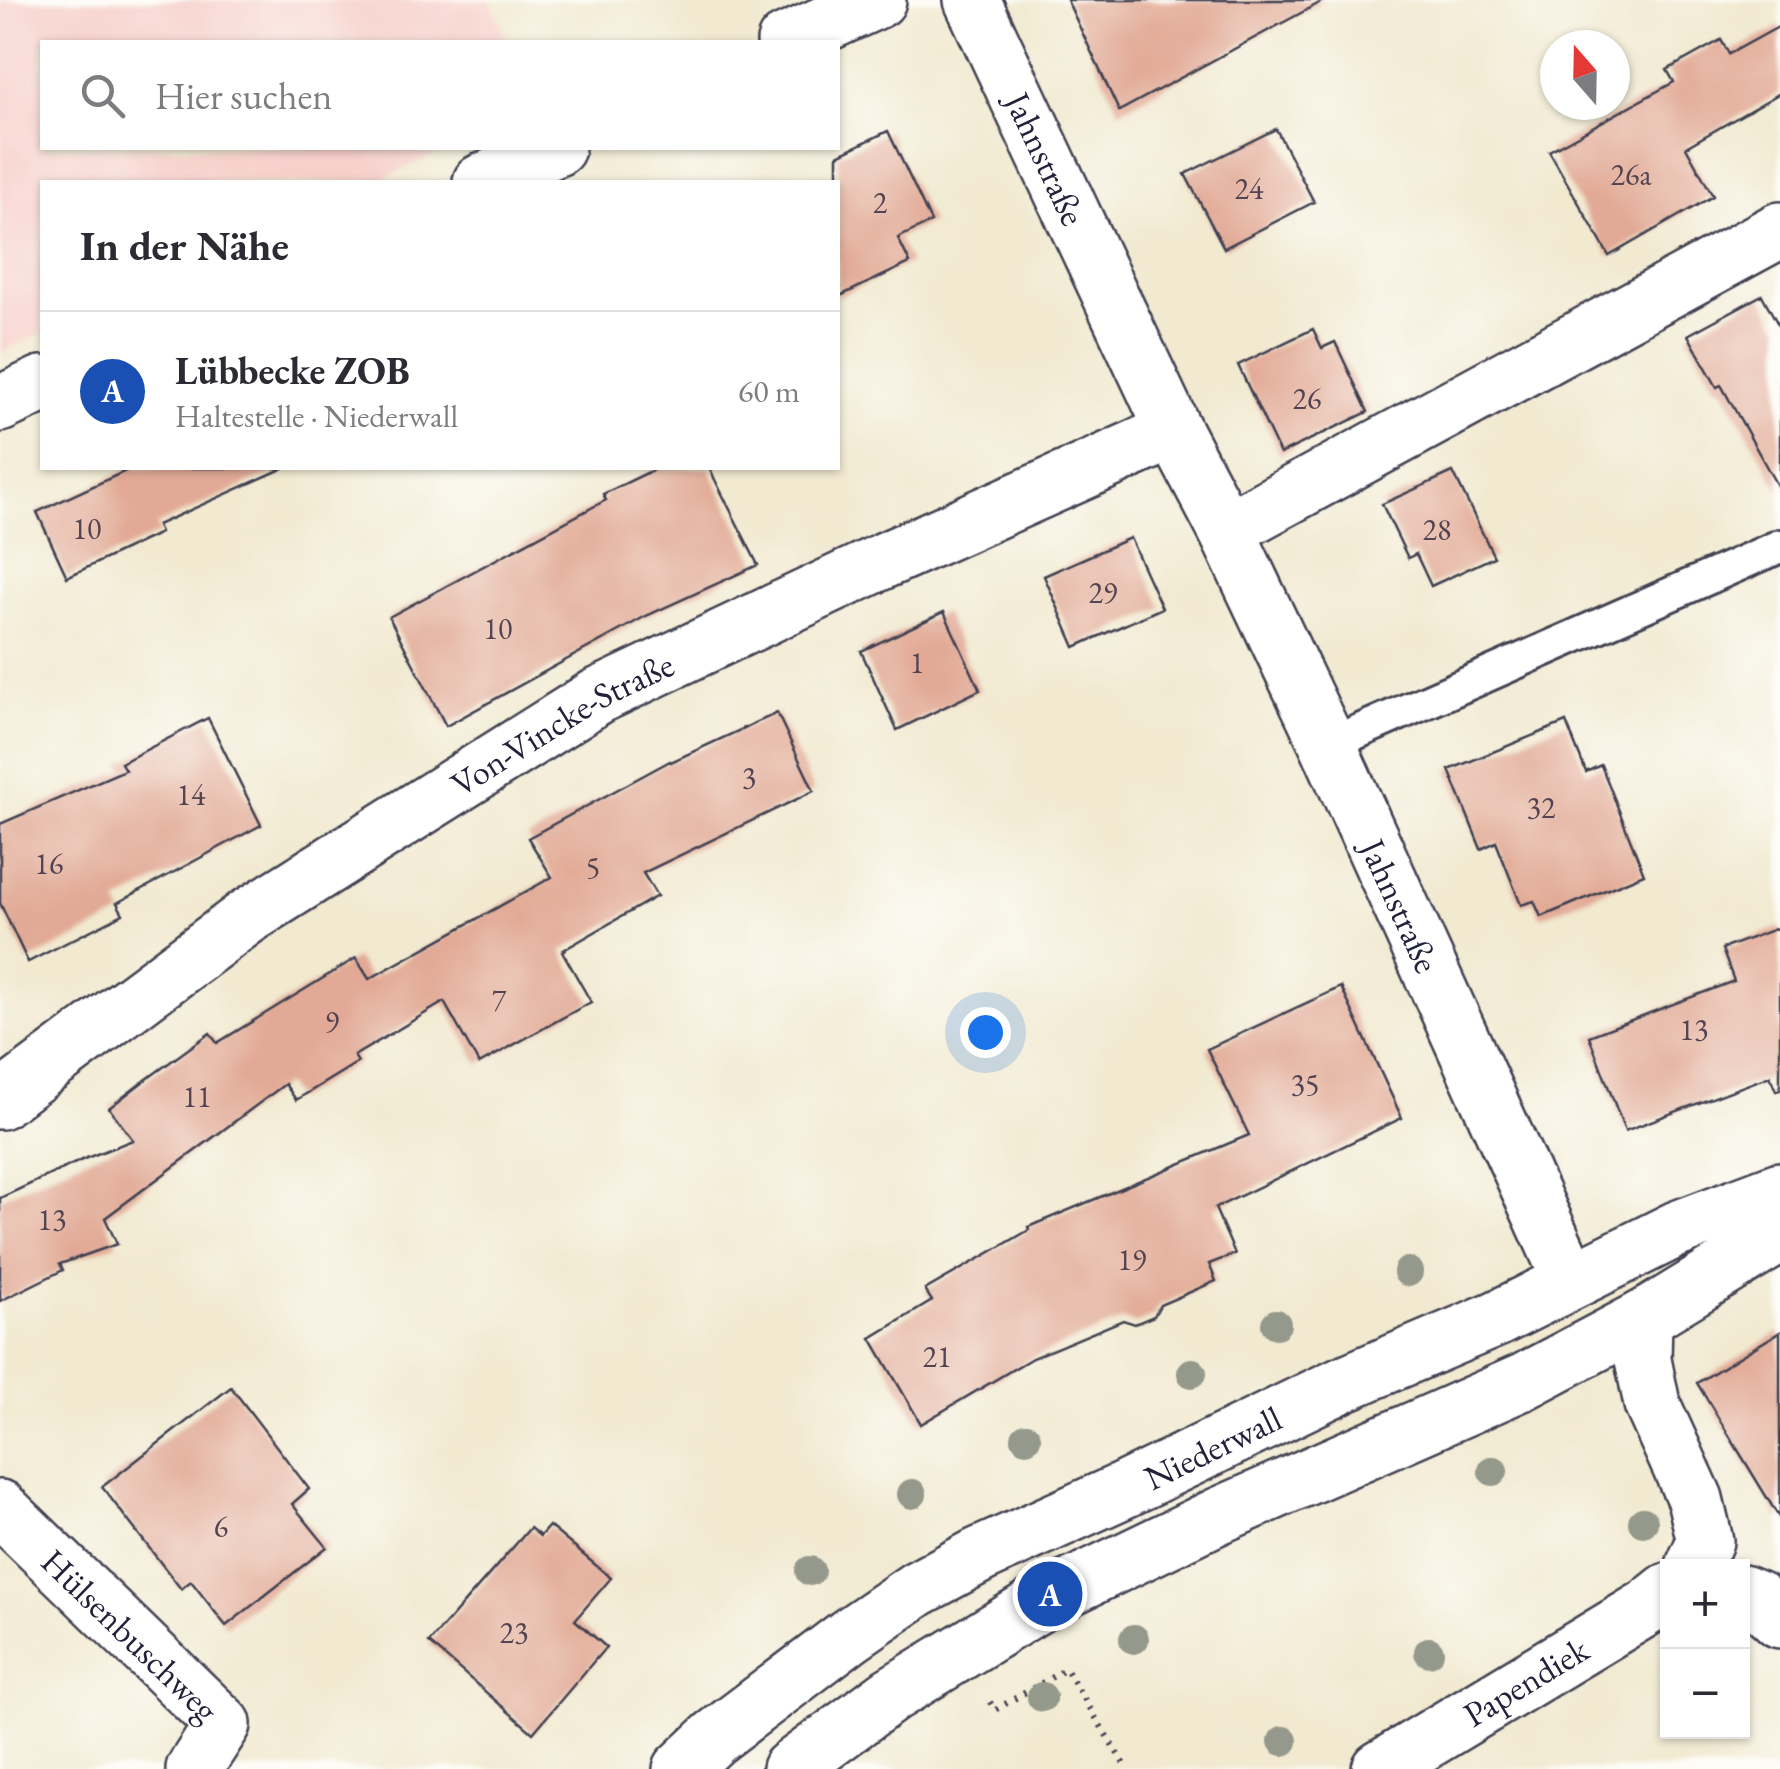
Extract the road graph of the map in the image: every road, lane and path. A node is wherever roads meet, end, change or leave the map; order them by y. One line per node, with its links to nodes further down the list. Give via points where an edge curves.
1 (878, 0): 3 (street)
2 (972, 0): 9 (street, Jahnstraße)
3 (790, 40)
4 (553, 150): 5 (street)
5 (486, 180)
6 (1780, 230): 10 (street)
7 (40, 385): 8 (street)
8 (0, 404)
9 (1174, 431): 10 (street, Jahnstraße); 13 (street, Von-Vincke-Straße, via 598,696 247,917)
10 (1226, 530): 12 (street, Jahnstraße)
11 (1780, 546): 12 (lane)
12 (1328, 745): 16 (street, Jahnstraße)
13 (0, 1101)
14 (1780, 1190): 16 (street, Niederwall, via 1677,1229)
15 (1780, 1235): 17 (street, Niederwall)
16 (1571, 1282): 24 (street, Niederwall, via 916,1589 714,1738)
17 (1644, 1318): 19 (street, via 1652,1404 1696,1499 1705,1541); 23 (street, Niederwall, via 1522,1382 1054,1595)
18 (0, 1508): 25 (street, Hülsenbuschweg, via 223,1724)
19 (1697, 1559)
20 (1660, 1597): 28 (street, Papendiek)
21 (1750, 1597): 22 (street)
22 (1780, 1620)
23 (960, 1652): 26 (street, Niederwall); 27 (path, via 995,1710 1066,1669)
24 (684, 1768)
25 (194, 1769)
26 (790, 1769)
27 (1127, 1769)
28 (1380, 1769)

